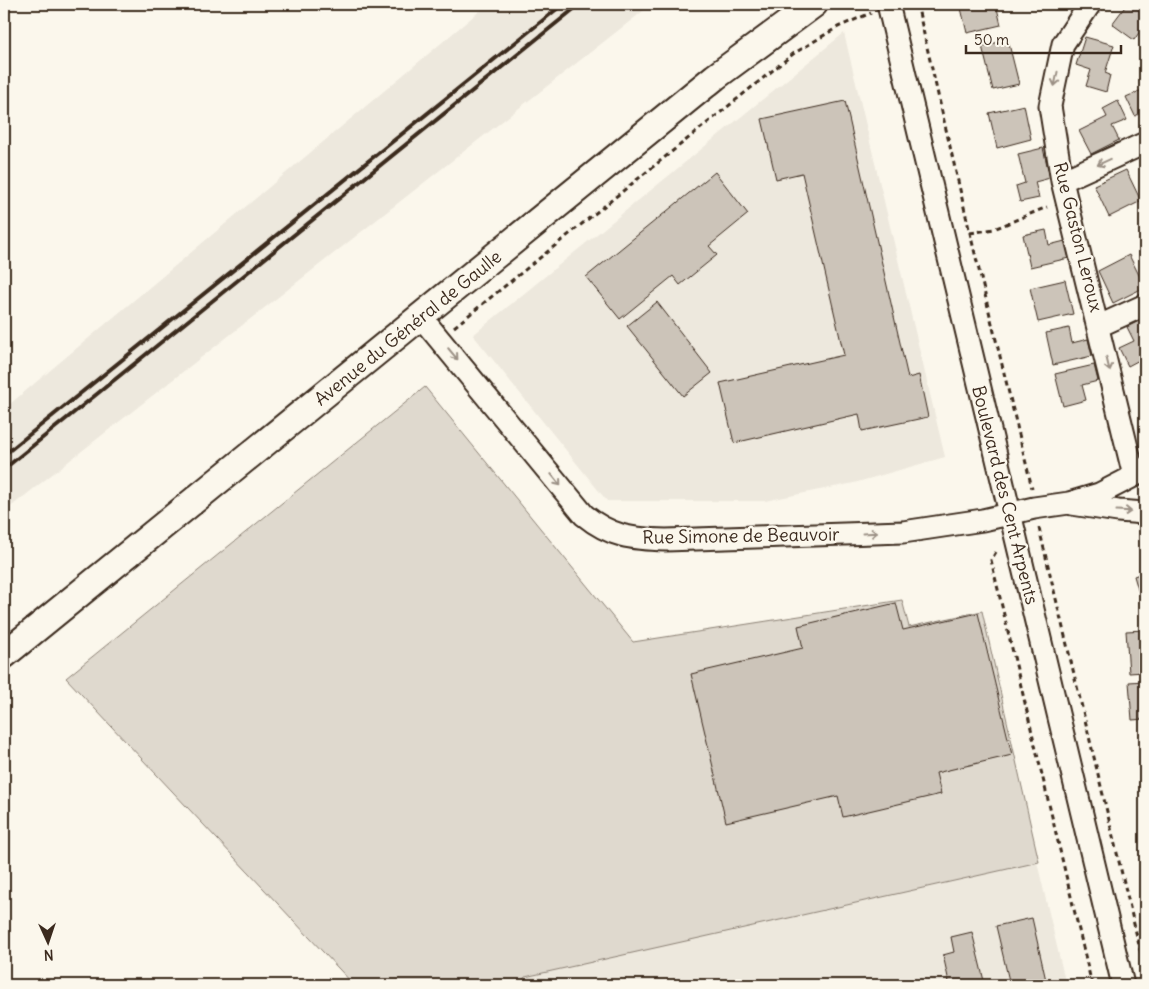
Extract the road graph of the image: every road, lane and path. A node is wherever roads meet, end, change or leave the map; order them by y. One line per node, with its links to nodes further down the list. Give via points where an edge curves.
1 (814, 4): 8 (main road, Avenue du Général de Gaulle, via 715,77)
2 (888, 4): 13 (street, Boulevard des Cent Arpents)
3 (1090, 4): 5 (street, Rue Gaston Leroux, one-way to 5, via 1063,44 1050,106)
4 (1145, 143): 5 (street, one-way to 5)
5 (1065, 190): 6 (path, via 994,229); 9 (street, Rue Gaston Leroux)
6 (970, 233)
7 (1145, 305): 9 (street)
8 (421, 317): 13 (street, Rue Simone de Beauvoir, one-way to 13, via 584,515 601,529 616,535 666,540 903,532); 15 (main road, Avenue du Général de Gaulle)
9 (1099, 326): 10 (street, Rue Gaston Leroux, one-way to 10)
10 (1140, 472): 11 (street, via 1098,494)
11 (1069, 503): 12 (street, one-way to 12); 13 (street, Rue Simone de Beauvoir)
12 (1145, 512)
13 (1010, 513): 17 (street, Boulevard des Cent Arpents)
14 (996, 552): 16 (path, via 990,560)
15 (4, 655)
16 (1092, 985)
17 (1124, 985)

